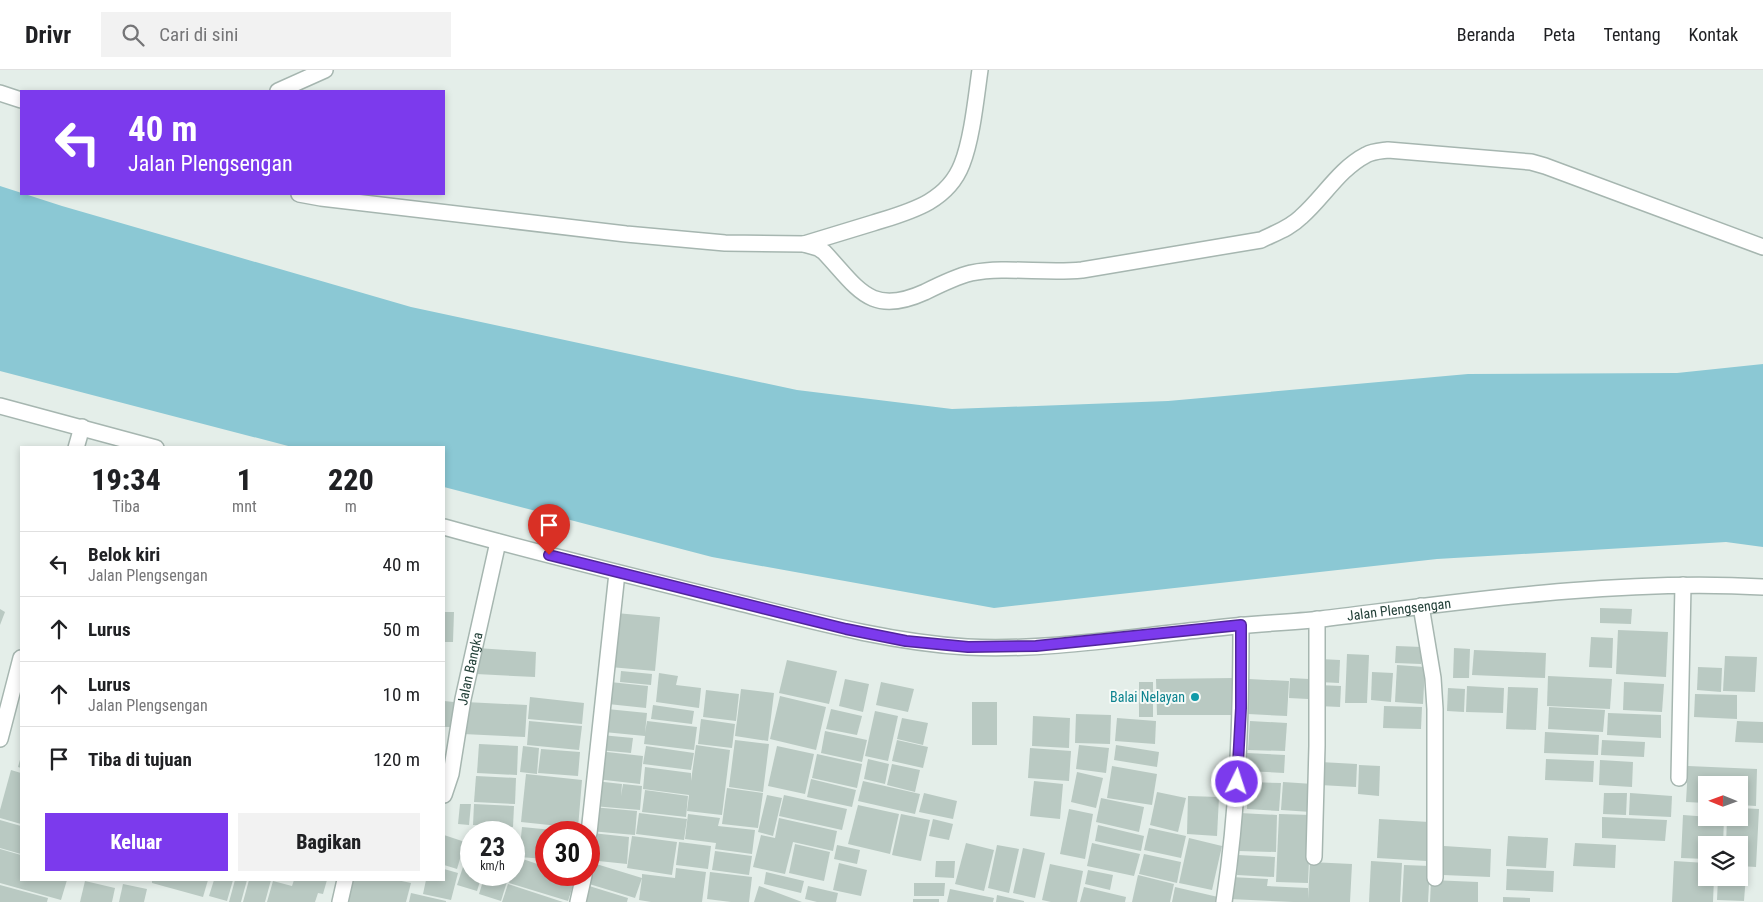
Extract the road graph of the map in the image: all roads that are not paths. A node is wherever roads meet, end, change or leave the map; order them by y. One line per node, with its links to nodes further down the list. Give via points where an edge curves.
1 (325, 70): 3 (street)
2 (980, 70): 7 (street, via 962,164 952,183 940,195 908,213)
3 (280, 90)
4 (0, 93): 5 (street)
5 (20, 100)
6 (304, 195): 7 (street, via 636,235 725,243)
7 (804, 244): 8 (street, via 824,252 869,297 878,301 903,300 969,274 987,271 1065,272 1261,240 1301,217 1345,171 1366,155 1388,150 1531,162)
8 (1763, 247)
9 (0, 406): 10 (street)
10 (82, 427): 11 (street); 12 (street)
11 (77, 446)
12 (149, 446)
13 (445, 527): 14 (street)
14 (498, 542): 15 (street); 24 (street, Jalan Bangka)
15 (617, 573): 20 (street, Jalan Plengsengan, via 837,627 898,639 968,647 1036,646); 25 (street)
16 (1683, 585): 17 (street, Jalan Plengsengan); 18 (street, Jalan Plengsengan, via 1510,595); 23 (street)
17 (1763, 587)
18 (1421, 606): 19 (street, Jalan Plengsengan); 27 (street, via 1435,708)
19 (1317, 619): 20 (street, Jalan Plengsengan); 26 (street)
20 (1241, 625): 32 (street, via 1238,768)
21 (20, 662): 22 (street)
22 (0, 739)
23 (1679, 778)
24 (445, 792)
25 (590, 821)
26 (1314, 857)
27 (1434, 878)
28 (345, 881): 30 (street)
29 (582, 886): 31 (street)
30 (340, 902)
31 (578, 902)
32 (1224, 902)

